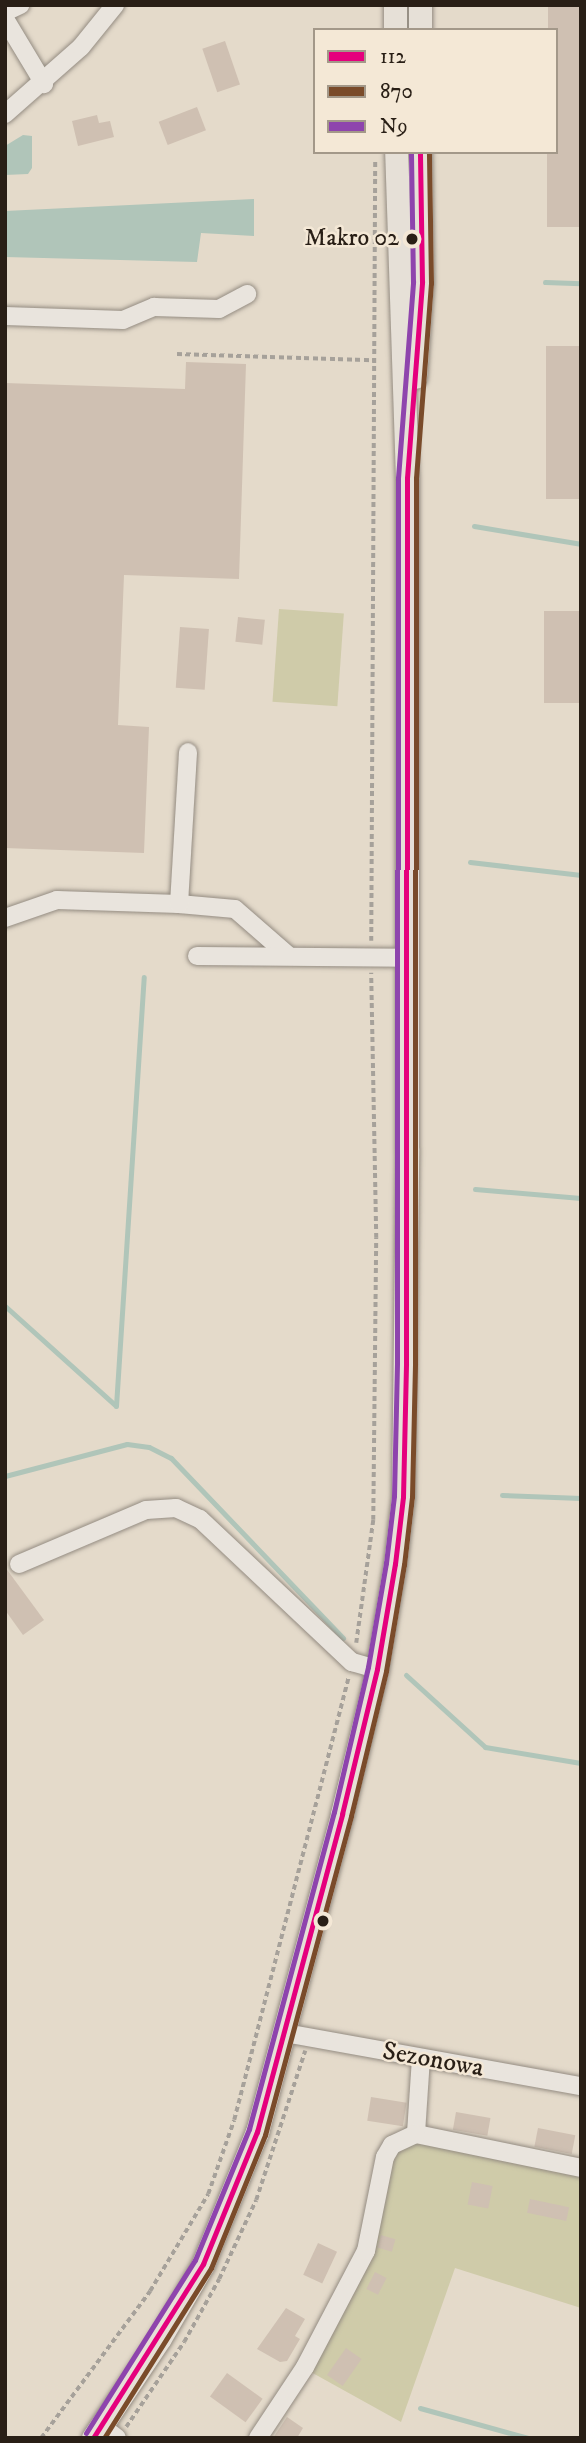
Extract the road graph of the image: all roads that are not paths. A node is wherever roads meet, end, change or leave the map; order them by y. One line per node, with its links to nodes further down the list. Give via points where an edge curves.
1 (20, 5): 5 (street)
2 (115, 5): 9 (street)
3 (395, 5): 7 (main road)
4 (420, 5): 8 (main road)
5 (5, 12)
6 (5, 19): 9 (street)
7 (395, 28)
8 (420, 28)
9 (44, 84): 10 (street)
10 (5, 114)
11 (396, 154): 15 (main road)
12 (420, 154): 15 (main road, via 422,282)
13 (247, 294): 14 (street, via 219,310 154,307 123,320)
14 (5, 316)
15 (407, 478): 21 (main road)
16 (188, 752): 17 (street)
17 (179, 904): 18 (street, via 57,900); 19 (street, via 235,909)
18 (5, 918)
19 (289, 955): 20 (street); 21 (street)
20 (197, 956)
21 (407, 958): 23 (main road, via 403,1497)
22 (19, 1564): 23 (street, via 146,1510 176,1508 200,1519 352,1662)
23 (377, 1669): 24 (main road)
24 (285, 2033): 25 (street, Sezonowa); 29 (main road, via 257,2132 223,2223)
25 (421, 2058): 26 (street, Sezonowa); 27 (street)
26 (581, 2086)
27 (416, 2134): 28 (street); 30 (street, via 392,2145 385,2157 366,2251 305,2367)
28 (581, 2168)
29 (103, 2434)
30 (258, 2438)

